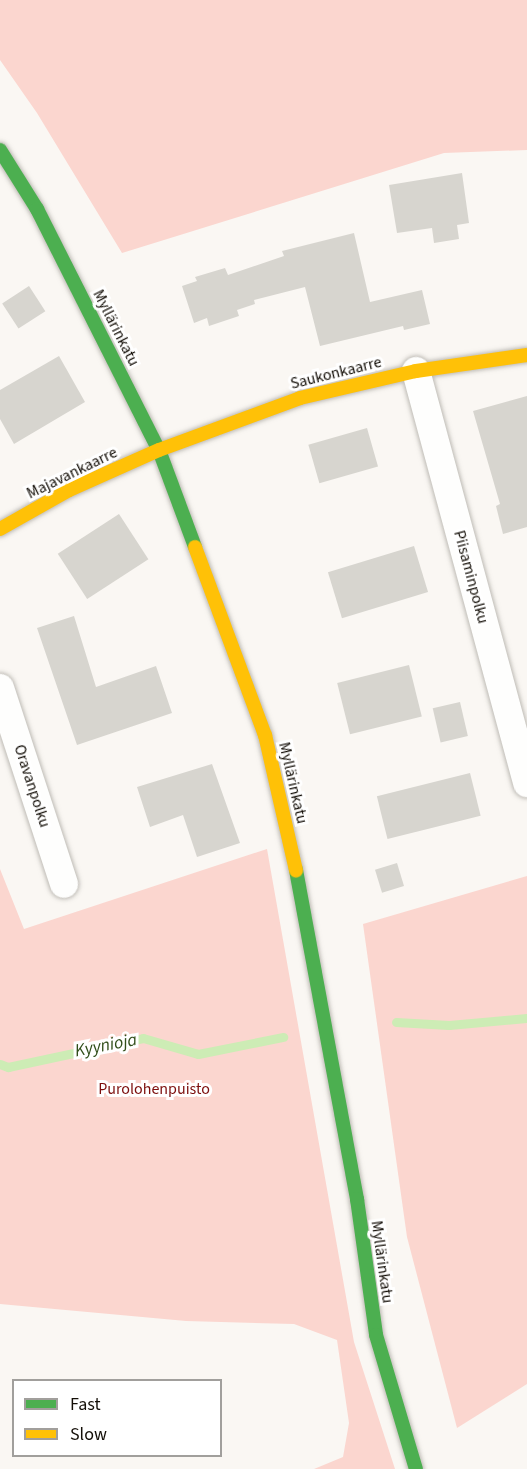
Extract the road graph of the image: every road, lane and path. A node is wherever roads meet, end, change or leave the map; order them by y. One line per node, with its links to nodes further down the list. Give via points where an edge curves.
1 (0, 150): 4 (street, Myllärinkatu, via 37,209)
2 (527, 355): 3 (street, Saukonkaarre)
3 (416, 371): 4 (street, Saukonkaarre, via 300,398); 7 (street, Piisaminpolku)
4 (159, 450): 5 (street, Majavankaarre, via 69,490); 9 (street, Myllärinkatu, via 264,735 299,882 357,1199 376,1335)
5 (0, 529)
6 (0, 687): 8 (street, Oravanpolku)
7 (527, 783)
8 (64, 884)
9 (416, 1469)

